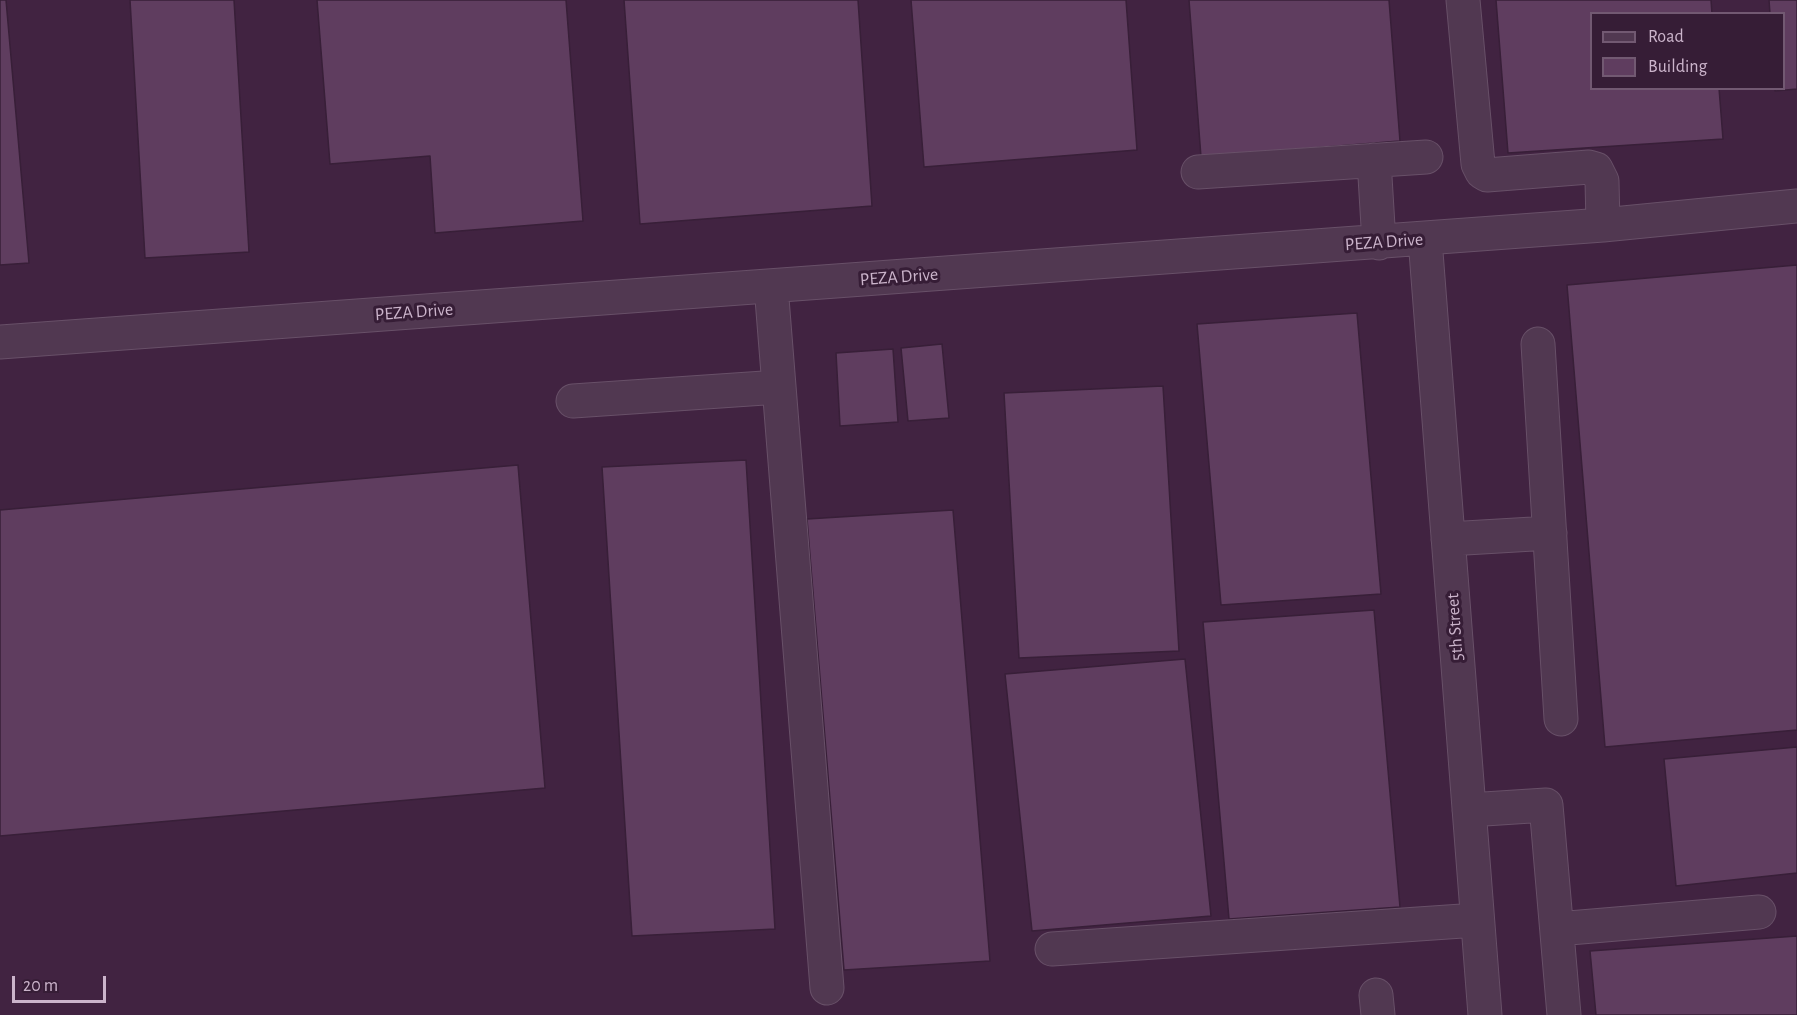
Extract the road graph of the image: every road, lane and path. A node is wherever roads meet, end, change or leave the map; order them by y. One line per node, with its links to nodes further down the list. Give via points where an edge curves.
1 (1463, 0): 6 (street, via 1482,172 1486,175 1596,169 1602,181)
2 (1426, 156): 3 (street)
3 (1374, 160): 4 (street); 8 (street)
4 (1198, 172)
5 (1797, 206): 6 (street, PEZA Drive)
6 (1604, 225): 7 (street, PEZA Drive)
7 (1425, 239): 8 (street, PEZA Drive); 15 (street, 5th Street)
8 (1379, 243): 9 (street, PEZA Drive)
9 (771, 286): 10 (street, PEZA Drive); 12 (street)
10 (0, 342)
11 (1538, 344): 14 (street)
12 (779, 387): 13 (street); 22 (street)
13 (573, 401)
14 (1550, 533): 15 (street); 16 (street)
15 (1448, 539): 17 (street, 5th Street)
16 (1561, 719)
17 (1469, 810): 19 (street, 5th Street); 20 (street, via 1546,805)
18 (1759, 912): 20 (street)
19 (1478, 920): 21 (street); 23 (street, 5th Street)
20 (1557, 929): 24 (street)
21 (1052, 949)
22 (827, 988)
23 (1485, 1015)
24 (1564, 1015)

